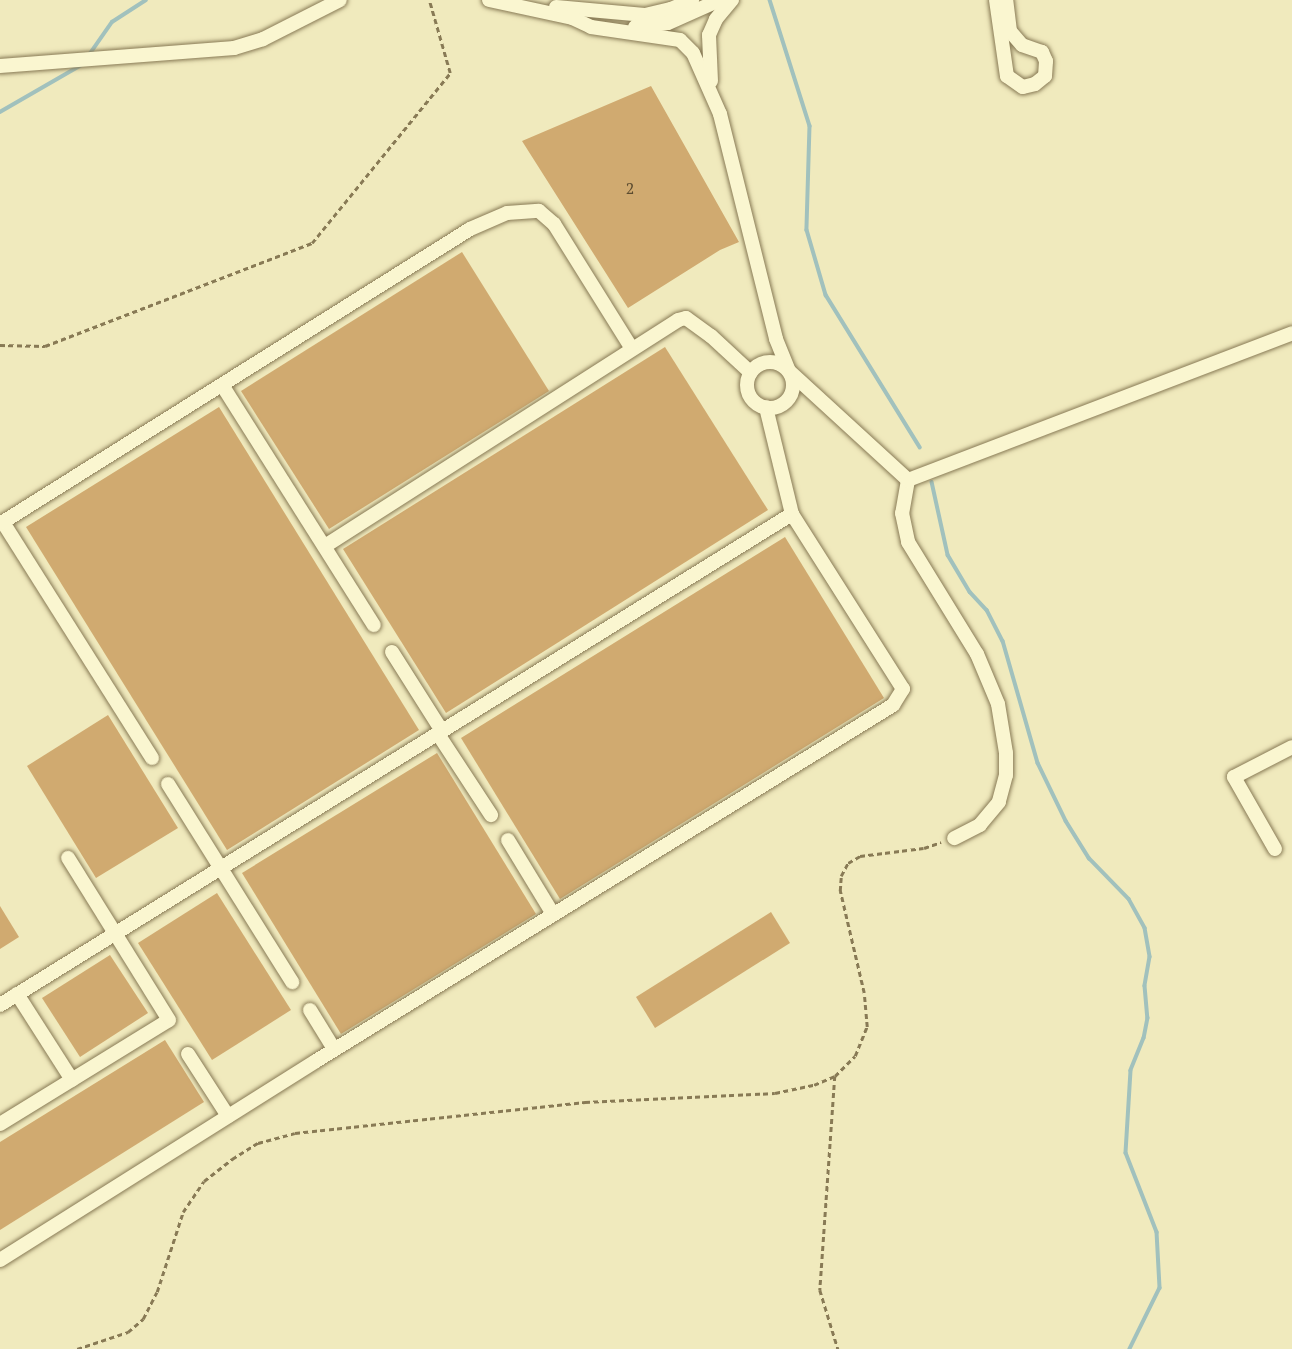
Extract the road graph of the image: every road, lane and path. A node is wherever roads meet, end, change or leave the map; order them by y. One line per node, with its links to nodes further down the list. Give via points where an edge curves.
1 (340, 0): 14 (street, via 263,39 234,48)
2 (429, 0): 17 (path, via 450,73 312,243 45,346)
3 (489, 0): 9 (street)
4 (704, 0): 10 (street)
5 (719, 0): 10 (street)
6 (732, 0): 12 (street)
7 (996, 0): 8 (street, via 1007,76 1023,87 1035,84 1045,76 1046,61 1042,52 1022,45 1010,31)
8 (1006, 0)
9 (516, 5): 10 (street, via 645,15); 11 (street)
10 (691, 7): 11 (street, via 645,27); 12 (street); 13 (street, via 687,36)
11 (570, 17): 13 (street, via 591,27 680,40)
12 (709, 35): 15 (street)
13 (694, 53): 15 (street)
14 (0, 66)
15 (711, 89): 19 (street, via 776,339)
16 (1292, 333): 23 (street)
17 (0, 345)
18 (632, 349): 20 (street, via 686,318); 21 (street, via 554,224 538,211 507,213 470,229); 25 (street)
19 (789, 371): 20 (street, via 769,362); 22 (street, via 793,385 789,399); 23 (street)
20 (751, 373): 22 (street, via 750,396)
21 (222, 385): 25 (street); 30 (street, via 3,522)
22 (766, 407): 24 (street)
23 (908, 481): 33 (street, via 902,513 908,542 976,654 998,704 1006,752 999,802 980,825)
24 (792, 513): 28 (street); 38 (street, via 903,689 893,705)
25 (325, 545): 26 (street)
26 (374, 625)
27 (392, 652): 28 (street)
28 (440, 733): 32 (street); 37 (street)
29 (1292, 747): 35 (street, via 1234,776)
30 (152, 758)
31 (168, 784): 37 (street)
32 (491, 815)
33 (954, 838): 46 (path, via 924,848 860,856 848,863 841,876 840,891 864,993 867,1027 855,1056)
34 (508, 840): 38 (street)
35 (1275, 849)
36 (68, 858): 39 (street)
37 (220, 867): 39 (street); 40 (street)
38 (553, 914): 44 (street)
39 (114, 932): 41 (street); 47 (street, via 169,1020)
40 (292, 982)
41 (17, 994): 42 (street); 47 (street)
42 (0, 1005)
43 (310, 1010): 44 (street)
44 (334, 1049): 48 (street)
45 (188, 1054): 48 (street)
46 (835, 1076): 51 (path, via 775,1093 584,1102 295,1133 258,1143 204,1181 183,1212 144,1319 128,1332); 52 (path, via 820,1290)
47 (72, 1080): 49 (street)
48 (228, 1116): 50 (street)
49 (0, 1124)
50 (0, 1260)
51 (77, 1349)
52 (838, 1349)

